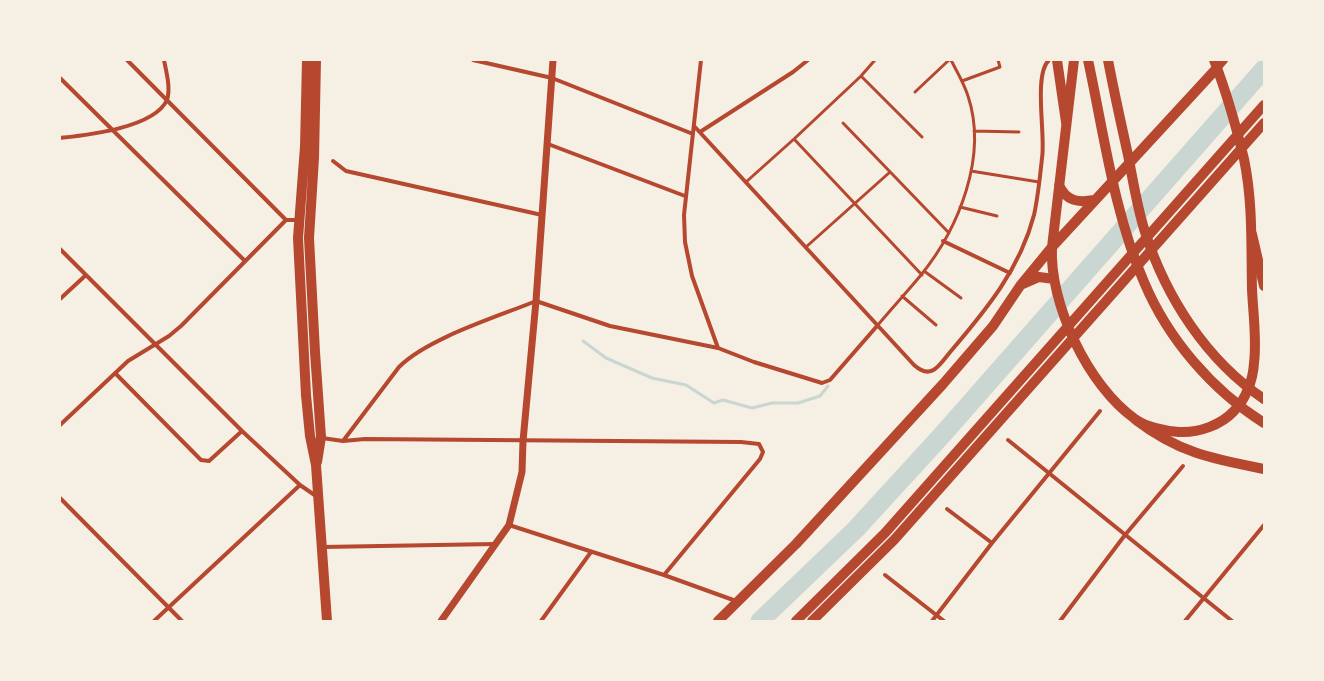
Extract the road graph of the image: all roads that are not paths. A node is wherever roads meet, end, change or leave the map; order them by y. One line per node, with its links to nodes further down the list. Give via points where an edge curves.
1 (127, 60): 23 (street)
2 (164, 60): 23 (street)
3 (307, 60): 53 (main road)
4 (316, 60): 86 (main road, via 309,244 314,352)
5 (473, 60): 20 (street)
6 (553, 60): 20 (street)
7 (701, 60): 28 (street)
8 (808, 60): 31 (street)
9 (876, 60): 18 (lane)
10 (950, 60): 21 (lane); 22 (lane)
11 (998, 60): 21 (lane, via 1000,67)
12 (1049, 60): 44 (street, via 1045,65 1042,83 1043,156)
13 (1058, 60): 25 (main road)
14 (1074, 60): 25 (main road)
15 (1088, 60): 82 (main road, via 1122,217 1144,284 1172,332 1201,370 1231,399)
16 (1108, 60): 79 (main road, via 1145,230 1163,278 1183,313 1209,348 1237,378)
17 (1218, 63): 34 (main road); 47 (main road)
18 (861, 76): 35 (lane); 37 (lane)
19 (60, 78): 29 (street)
20 (552, 78): 33 (street); 38 (street)
21 (962, 81): 30 (lane, via 968,97)
22 (915, 92)
23 (166, 100): 29 (street, via 152,116); 52 (street)
24 (1264, 106): 34 (main road)
25 (1066, 122): 45 (main road)
26 (1264, 122): 39 (main road)
27 (843, 123): 42 (lane)
28 (695, 127): 31 (street); 33 (street)
29 (111, 131): 36 (street); 60 (street)
30 (974, 131): 32 (lane); 41 (lane)
31 (700, 132): 43 (street)
32 (1019, 132)
33 (694, 134): 46 (street)
34 (1237, 136): 39 (main road); 74 (main road)
35 (922, 137)
36 (60, 138)
37 (794, 139): 43 (lane); 48 (lane)
38 (548, 144): 46 (street); 50 (street)
39 (1241, 149): 55 (main road); 75 (main road)
40 (333, 161): 50 (street, via 346,171)
41 (971, 171): 44 (lane); 49 (lane)
42 (890, 172): 48 (lane); 54 (lane)
43 (746, 182): 58 (street)
44 (1039, 182): 62 (street, via 1030,228 1019,258)
45 (1059, 185): 47 (main road, via 1062,192 1073,201); 57 (main road)
46 (685, 196): 77 (street, via 685,242 692,276)
47 (1094, 200): 57 (main road)
48 (856, 204): 58 (lane); 64 (lane)
49 (960, 207): 51 (lane); 54 (lane)
50 (543, 215): 71 (street)
51 (997, 216)
52 (286, 220): 53 (street); 60 (street)
53 (300, 220): 85 (main road, via 298,245)
54 (949, 233): 56 (lane)
55 (1252, 234): 67 (main road); 81 (main road, via 1254,363 1242,401 1218,424 1197,431 1173,432)
56 (943, 241): 61 (lane); 62 (street)
57 (1052, 246): 65 (main road); 66 (main road)
58 (806, 247): 73 (street)
59 (60, 249): 63 (street)
60 (245, 261): 76 (street, via 181,326)
61 (924, 271): 64 (lane); 69 (lane)
62 (1010, 273): 73 (street, via 989,306 934,370 921,372)
63 (86, 275): 70 (street); 76 (street)
64 (922, 275): 68 (lane)
65 (1054, 280): 66 (main road, via 1039,277); 74 (main road)
66 (1020, 286): 108 (main road, via 993,326 943,384 796,544)
67 (1264, 286)
68 (902, 296): 72 (lane); 73 (lane)
69 (961, 298)
70 (60, 299)
71 (536, 301): 77 (street, via 610,326); 88 (street, via 440,340 408,358 399,366); 89 (street)
72 (936, 325)
73 (877, 326): 77 (street, via 828,382 816,382)
74 (1069, 327): 75 (main road); 117 (main road, via 885,533)
75 (1074, 339): 81 (main road, via 1098,380); 118 (main road, via 894,540)
76 (155, 344): 78 (street, via 128,361); 84 (street)
77 (718, 348)
78 (115, 373): 83 (street); 84 (street, via 201,460 209,461)
79 (1264, 399)
80 (1100, 411): 93 (street)
81 (1136, 420): 92 (main road, via 1156,435 1193,453)
82 (1264, 423)
83 (60, 425)
84 (242, 431): 94 (street)
85 (310, 436): 86 (street); 90 (main road)
86 (322, 437): 88 (street); 90 (main road)
87 (1008, 440): 93 (street)
88 (343, 441): 89 (street)
89 (523, 441): 98 (street, via 522,472); 106 (street, via 742,442 762,446 763,454 753,469)
90 (316, 466): 95 (main road)
91 (1183, 466): 100 (street)
92 (1264, 469)
93 (1048, 473): 100 (street); 101 (street)
94 (300, 486): 95 (street); 109 (street)
95 (318, 497): 103 (main road)
96 (60, 498): 109 (street)
97 (947, 509): 101 (street)
98 (509, 525): 102 (street); 104 (street)
99 (1264, 525): 107 (street)
100 (1125, 535): 107 (street); 121 (street)
101 (992, 543): 110 (street)
102 (494, 544): 103 (street); 114 (street)
103 (322, 546): 113 (main road)
104 (591, 552): 106 (street); 115 (street)
105 (885, 575): 110 (street)
106 (664, 576): 108 (street)
107 (1203, 598): 122 (street); 123 (street)
108 (738, 602): 116 (main road)
109 (168, 607): 111 (street); 112 (street)
110 (937, 615): 119 (street); 120 (street)
111 (154, 621)
112 (182, 621)
113 (327, 621)
114 (441, 621)
115 (541, 621)
116 (718, 621)
117 (796, 621)
118 (812, 621)
119 (932, 621)
120 (944, 621)
121 (1060, 621)
122 (1185, 621)
123 (1232, 621)

